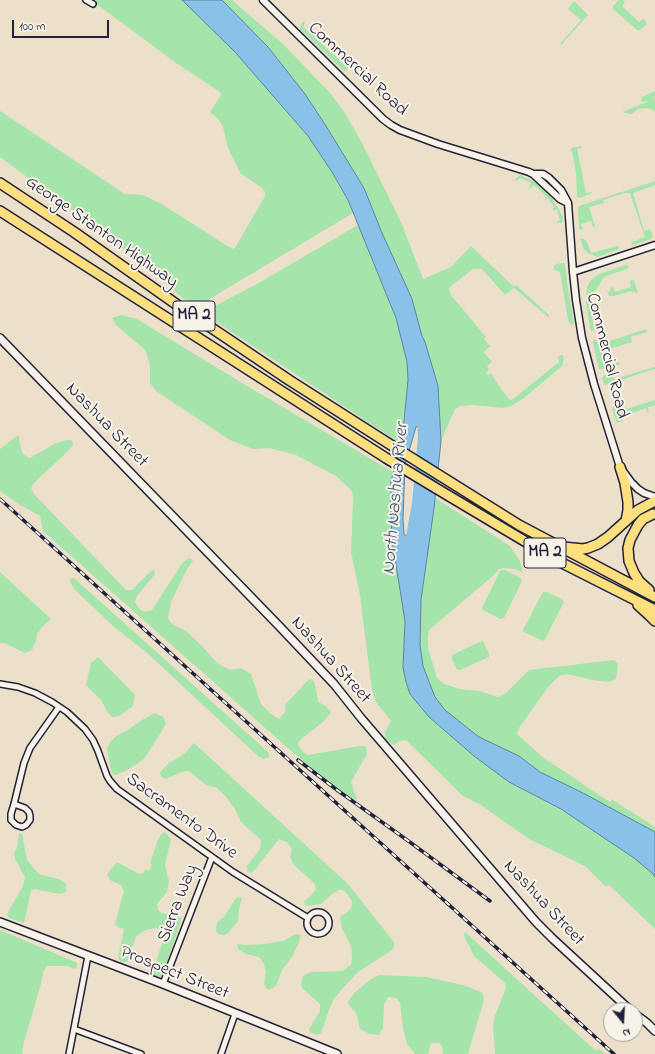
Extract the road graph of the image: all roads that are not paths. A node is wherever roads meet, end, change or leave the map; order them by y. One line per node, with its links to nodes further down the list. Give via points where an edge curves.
1 (86, 0): 3 (street)
2 (263, 0): 7 (street, Commercial Road, via 391,126 438,144 533,174 560,199 568,203)
3 (93, 4)
4 (0, 182): 14 (highway, George Stanton Highway / MA 2, via 290,380 519,526)
5 (0, 211): 15 (highway, George Stanton Highway / MA 2, via 386,458 558,561)
6 (655, 245): 7 (street)
7 (572, 272): 9 (street, Commercial Road, via 582,338)
8 (0, 338): 27 (main road, Nashua Street, via 334,684 536,922)
9 (620, 467): 10 (street, Commercial Road, via 638,489); 13 (highway, via 628,502)
10 (655, 497)
11 (655, 501): 13 (highway, via 641,508)
12 (653, 514): 16 (highway, via 638,525 628,548 629,561 634,573)
13 (626, 521): 14 (highway, via 608,537 591,547 580,549)
14 (556, 546): 16 (highway, George Stanton Highway / MA 2)
15 (624, 594): 17 (highway, George Stanton Highway / MA 2); 18 (highway)
16 (655, 596)
17 (655, 610)
18 (655, 621)
19 (0, 684): 20 (street, Sacramento Drive, via 27,690)
20 (60, 707): 21 (street, via 30,748); 22 (street, Sacramento Drive, via 89,734 113,786)
21 (14, 804): 21 (street, via 12,822 18,826 26,825 30,820 29,812)
22 (212, 857): 23 (street, Sacramento Drive); 26 (street, Sierra Way)
23 (308, 918): 23 (street, via 307,925 313,933 323,933 328,928 328,919 324,914 315,913)
24 (0, 922): 25 (main road, Prospect Street)
25 (88, 956): 26 (main road, Prospect Street); 30 (street)
26 (163, 984): 28 (main road, Prospect Street)
27 (621, 1002)
28 (235, 1014): 34 (street); 35 (main road, Prospect Street)
29 (643, 1020): 31 (main road)
30 (74, 1029): 32 (street); 33 (street)
31 (655, 1031)
32 (69, 1054)
33 (141, 1054)
34 (221, 1054)
35 (337, 1054)

